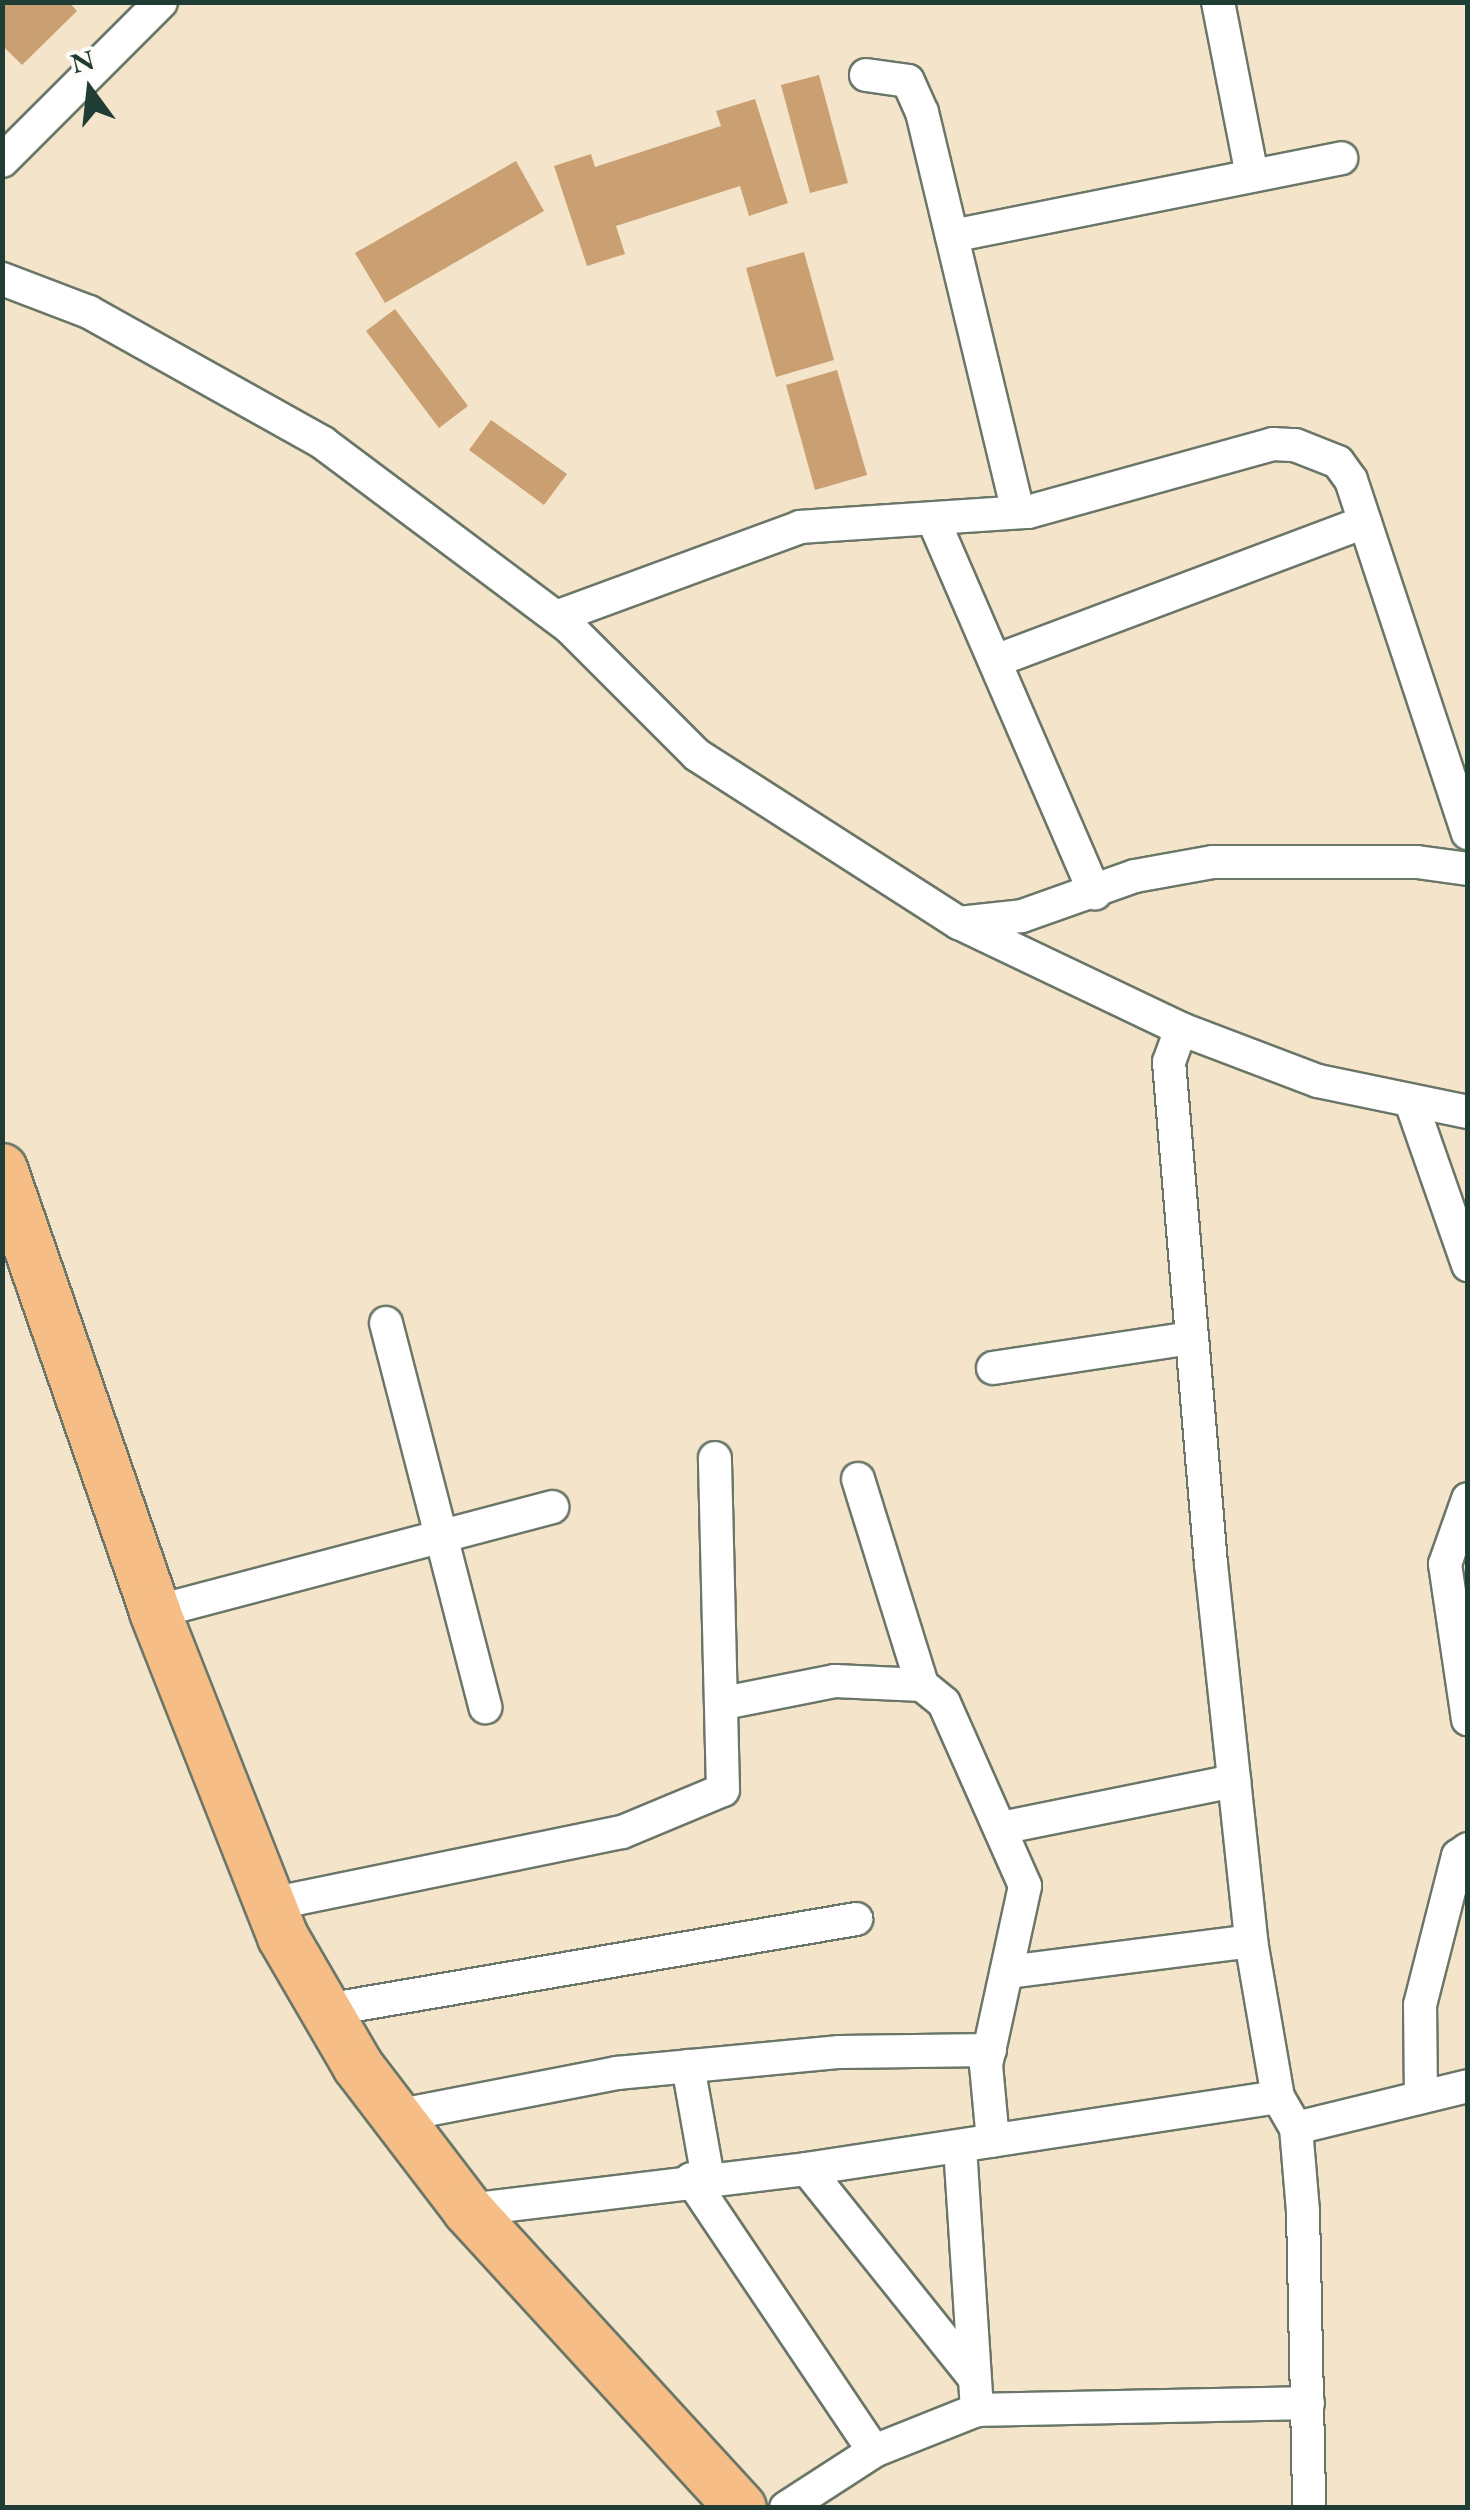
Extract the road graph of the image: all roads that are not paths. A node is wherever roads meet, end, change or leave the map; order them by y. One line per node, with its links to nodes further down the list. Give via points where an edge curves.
1 (161, 2): 5 (street)
2 (1218, 2): 6 (street)
3 (866, 75): 7 (street, via 908,81 922,112)
4 (1341, 158): 6 (street)
5 (2, 160)
6 (1252, 176): 7 (street)
7 (952, 236): 9 (street)
8 (2, 279): 12 (street, via 89,312 323,443)
9 (1018, 512): 10 (street); 11 (street, via 1284,443 1346,469)
10 (933, 519): 12 (street, via 800,526); 13 (street)
11 (1365, 522): 13 (street); 14 (street)
12 (556, 617): 17 (street, via 697,755)
13 (995, 661): 16 (street)
14 (1468, 834)
15 (1468, 869): 16 (street, via 1417,862 1213,862 1135,876)
16 (1095, 893): 17 (street, via 1022,916)
17 (959, 923): 18 (street)
18 (1181, 1030): 19 (street, via 1318,1081); 24 (street, via 1170,1062)
19 (1411, 1102): 20 (street); 22 (street)
20 (1468, 1112)
21 (2, 1168): 31 (main road)
22 (1468, 1265)
23 (386, 1324): 30 (street)
24 (1192, 1338): 25 (street); 36 (street)
25 (993, 1368)
26 (715, 1458): 33 (street)
27 (858, 1480): 32 (street)
28 (1468, 1499): 35 (street, via 1444,1564)
29 (552, 1507): 30 (street)
30 (444, 1537): 31 (street); 34 (street)
31 (155, 1612): 39 (main road)
32 (922, 1685): 33 (street, via 835,1682); 37 (street, via 944,1703)
33 (724, 1703): 39 (street, via 724,1790 707,1799 622,1832)
34 (485, 1707)
35 (1468, 1718)
36 (1234, 1781): 37 (street); 41 (street)
37 (1002, 1828): 42 (street, via 1026,1886)
38 (1468, 1849): 48 (street, via 1458,1856 1418,2020)
39 (270, 1904): 43 (main road)
40 (856, 1919): 43 (street)
41 (1252, 1941): 42 (street); 47 (street)
42 (1008, 1972): 44 (street)
43 (326, 2010): 49 (main road)
44 (990, 2050): 45 (street, via 840,2052); 51 (street)
45 (688, 2066): 49 (street, via 602,2074); 54 (street)
46 (1467, 2087): 48 (street)
47 (1278, 2097): 50 (street); 51 (street)
48 (1421, 2097): 50 (street)
49 (396, 2116): 55 (main road)
50 (1296, 2128): 57 (street)
51 (994, 2141): 52 (street)
52 (960, 2147): 53 (street); 56 (street)
53 (807, 2170): 54 (street); 56 (street)
54 (699, 2179): 55 (street); 59 (street)
55 (468, 2210): 60 (main road)
56 (971, 2374): 58 (street)
57 (1308, 2403): 58 (street); 62 (street)
58 (977, 2410): 59 (street)
59 (874, 2451): 61 (street)
60 (740, 2508)
61 (786, 2508)
62 (1310, 2508)

